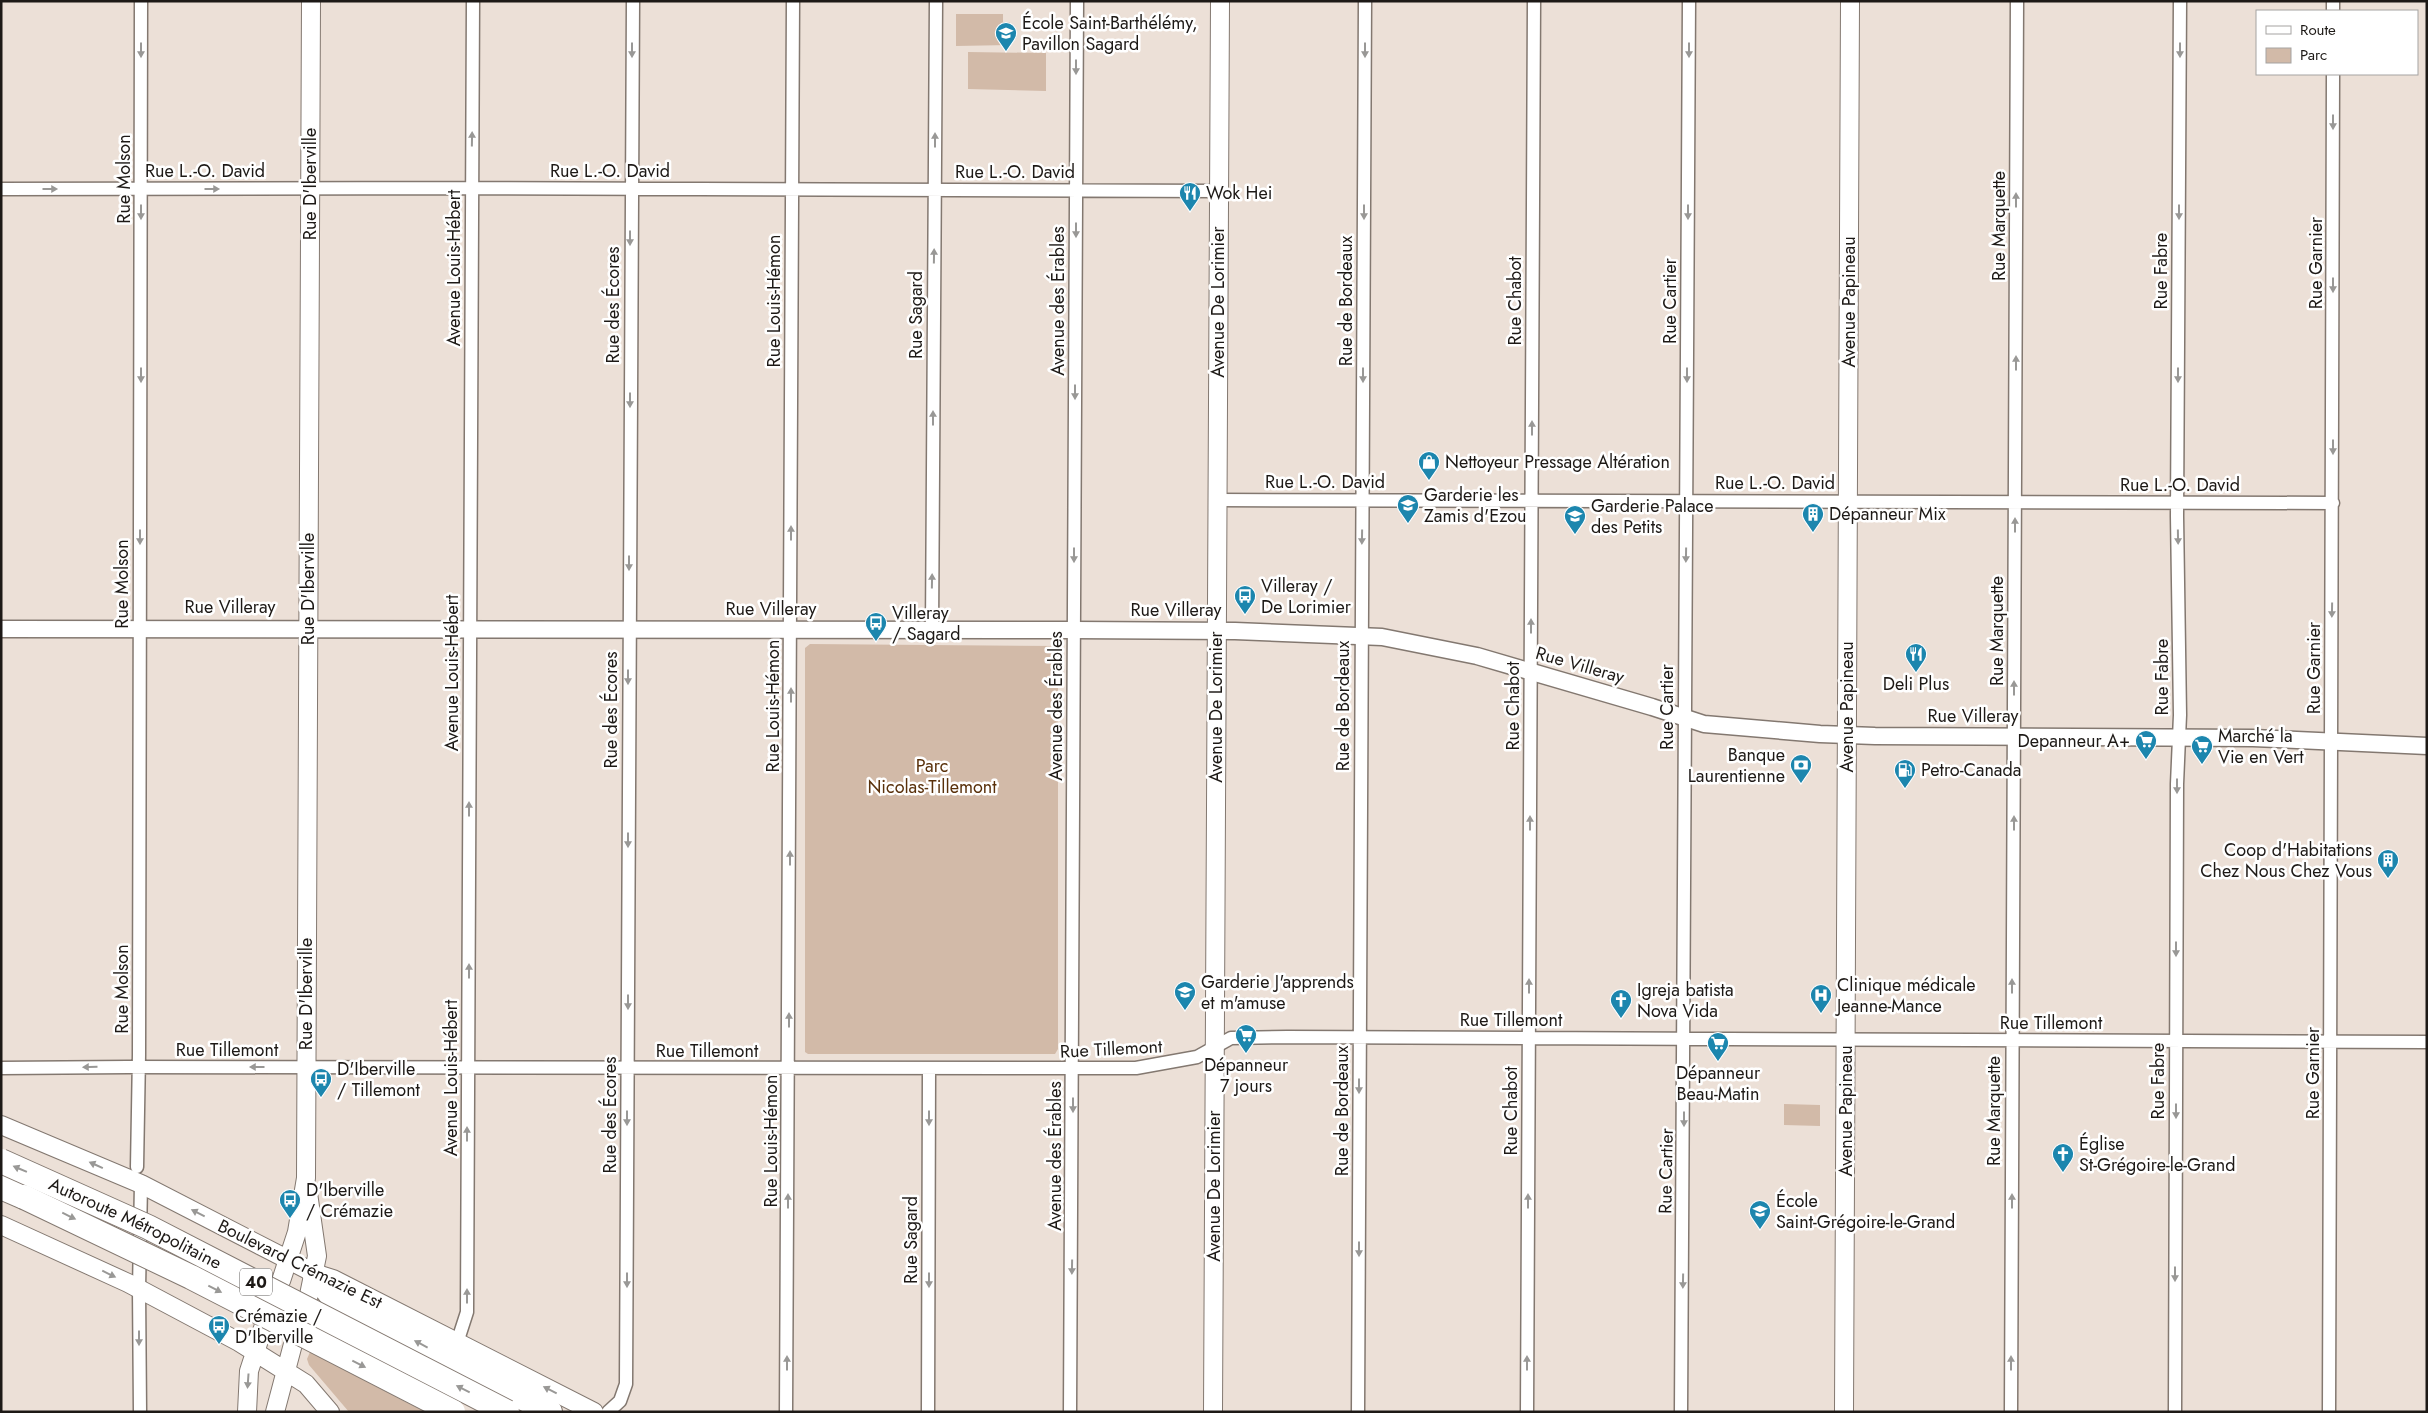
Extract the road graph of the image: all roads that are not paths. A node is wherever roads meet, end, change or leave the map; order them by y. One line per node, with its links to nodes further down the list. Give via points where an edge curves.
1 (141, 1): 19 (street, Rue Molson, one-way to 19)
2 (311, 1): 16 (main road, Rue D'Iberville)
3 (473, 1): 17 (street, Avenue Louis-Hébert, one-way to 3)
4 (633, 1): 20 (street, Rue des Écores, one-way to 20)
5 (793, 1): 23 (street, Rue Louis-Hémon)
6 (936, 1): 21 (street, Rue Sagard, one-way to 6)
7 (1076, 1): 22 (street, Avenue des Érables, one-way to 22)
8 (1220, 1): 24 (main road, Avenue De Lorimier)
9 (1365, 1): 25 (street, Rue de Bordeaux, one-way to 25)
10 (1534, 1): 27 (street, Rue Chabot, one-way to 10)
11 (1689, 1): 28 (street, Rue Cartier, one-way to 28)
12 (1850, 1): 29 (main road, Avenue Papineau)
13 (2017, 1): 30 (street, Rue Marquette, one-way to 13)
14 (2180, 1): 31 (street, Rue Fabre, one-way to 31)
15 (2333, 75): 32 (street, Rue Garnier, one-way to 32)
16 (310, 188): 17 (street, Rue L.-O. David); 19 (street, Rue L.-O. David, one-way to 16); 33 (main road, Rue D'Iberville)
17 (472, 188): 20 (street, Rue L.-O. David); 36 (street, Avenue Louis-Hébert)
18 (1, 189): 19 (street, Rue L.-O. David, one-way to 19)
19 (142, 189): 35 (street, Rue Molson, one-way to 35)
20 (631, 189): 23 (street, Rue L.-O. David); 37 (street, Rue des Écores, one-way to 37)
21 (935, 189): 22 (street, Rue L.-O. David); 23 (street, Rue L.-O. David); 39 (street, Rue Sagard, one-way to 21)
22 (1076, 189): 24 (street, Rue L.-O. David); 40 (street, Avenue des Érables, one-way to 40)
23 (793, 190): 38 (street, Rue Louis-Hémon, one-way to 23)
24 (1218, 190): 26 (main road, Avenue De Lorimier)
25 (1363, 499): 26 (street, Rue L.-O. David); 27 (street, Rue L.-O. David); 42 (street, Rue de Bordeaux, one-way to 42)
26 (1217, 500): 41 (main road, Avenue De Lorimier)
27 (1531, 500): 28 (street, Rue L.-O. David); 43 (street, Rue Chabot, one-way to 27)
28 (1686, 500): 29 (street, Rue L.-O. David); 44 (street, Rue Cartier, one-way to 44)
29 (1848, 501): 30 (street, Rue L.-O. David); 45 (main road, Avenue Papineau)
30 (2015, 501): 31 (street, Rue L.-O. David); 46 (street, Rue Marquette, one-way to 30)
31 (2178, 502): 32 (street, Rue L.-O. David); 47 (street, Rue Fabre, one-way to 47)
32 (2333, 503): 48 (street, Rue Garnier, one-way to 48)
33 (308, 627): 35 (street, Rue Villeray); 36 (street, Rue Villeray); 61 (main road, Rue D'Iberville)
34 (1, 628): 35 (street, Rue Villeray)
35 (140, 628): 59 (street, Rue Molson)
36 (470, 628): 37 (street, Rue Villeray); 62 (street, Avenue Louis-Hébert, one-way to 36)
37 (629, 629): 38 (street, Rue Villeray); 63 (street, Rue des Écores, one-way to 63)
38 (791, 629): 39 (street, Rue Villeray); 64 (street, Rue Louis-Hémon, one-way to 38)
39 (932, 630): 40 (street, Rue Villeray)
40 (1074, 630): 41 (street, Rue Villeray); 66 (street, Avenue des Érables)
41 (1217, 630): 42 (street, Rue Villeray); 58 (main road, Avenue De Lorimier)
42 (1361, 635): 43 (street, Rue Villeray, via 1445,648); 50 (street, Rue de Bordeaux)
43 (1531, 671): 44 (street, Rue Villeray); 51 (street, Rue Chabot, one-way to 43)
44 (1684, 719): 45 (street, Rue Villeray, via 1710,725); 52 (street, Rue Cartier)
45 (1847, 735): 46 (street, Rue Villeray); 53 (main road, Avenue Papineau)
46 (2014, 736): 47 (street, Rue Villeray); 54 (street, Rue Marquette, one-way to 46)
47 (2178, 737): 48 (street, Rue Villeray); 55 (street, Rue Fabre, one-way to 55)
48 (2331, 741): 49 (street, Rue Villeray); 56 (street, Rue Garnier)
49 (2427, 746)
50 (1359, 1037): 51 (street, Rue Tillemont); 58 (street, Rue Tillemont, via 1231,1038); 95 (street, Rue de Bordeaux, one-way to 95)
51 (1529, 1038): 52 (street, Rue Tillemont); 96 (street, Rue Chabot, one-way to 51)
52 (1684, 1038): 53 (street, Rue Tillemont); 97 (street, Rue Cartier, one-way to 97)
53 (1846, 1039): 54 (street, Rue Tillemont); 98 (main road, Avenue Papineau)
54 (2012, 1040): 55 (street, Rue Tillemont); 99 (street, Rue Marquette, one-way to 54)
55 (2176, 1041): 56 (street, Rue Tillemont); 100 (street, Rue Fabre, one-way to 100)
56 (2330, 1041): 57 (street, Rue Tillemont); 101 (street, Rue Garnier)
57 (2427, 1042)
58 (1215, 1048): 66 (street, Rue Tillemont, via 1197,1057 1156,1066); 94 (main road, Avenue De Lorimier)
59 (139, 1067): 60 (street, Rue Tillemont, one-way to 60); 61 (street, Rue Tillemont, one-way to 59); 69 (street, Rue Molson)
60 (1, 1068)
61 (306, 1068): 62 (street, Rue Tillemont); 70 (main road, Rue D'Iberville)
62 (468, 1068): 63 (street, Rue Tillemont); 78 (street, Avenue Louis-Hébert, one-way to 62, via 467,1312)
63 (628, 1069): 64 (street, Rue Tillemont); 90 (street, Rue des Écores, one-way to 90, via 626,1384 620,1400)
64 (789, 1069): 65 (street, Rue Tillemont); 91 (street, Rue Louis-Hémon, one-way to 64)
65 (929, 1069): 66 (street, Rue Tillemont); 92 (street, Rue Sagard, one-way to 92)
66 (1073, 1070): 93 (street, Avenue des Érables, one-way to 93)
67 (1, 1125): 69 (main road, Boulevard Crémazie Est, one-way to 67)
68 (1, 1161): 82 (highway, Autoroute Métropolitaine / 40, one-way to 68, bridge, via 139,1222)
69 (139, 1176): 73 (main road, Boulevard Crémazie Est, one-way to 69); 76 (street, Rue Molson)
70 (306, 1178): 73 (main road, Rue D'Iberville, via 298,1228); 75 (main road, Rue D'Iberville, via 317,1256)
71 (1, 1187): 87 (highway, Autoroute Métropolitaine / 40, one-way to 87, bridge, via 58,1211 191,1277)
72 (1, 1225): 76 (main road, one-way to 76)
73 (288, 1260): 74 (main road, Rue D'Iberville); 75 (main road, Boulevard Crémazie Est)
74 (280, 1281)
75 (311, 1284): 78 (main road, Boulevard Crémazie Est, via 333,1279); 82 (highway, one-way to 75)
76 (138, 1289): 80 (main road); 83 (street, Rue Molson, one-way to 83)
77 (263, 1328): 80 (main road)
78 (457, 1343): 89 (main road, Boulevard Crémazie Est, one-way to 78)
79 (293, 1344): 81 (main road)
80 (254, 1352): 81 (main road); 84 (main road, one-way to 84, via 249,1372)
81 (285, 1369): 85 (main road); 86 (main road, via 306,1384)
82 (508, 1402): 88 (highway)
83 (140, 1412)
84 (247, 1412)
85 (275, 1412)
86 (330, 1412)
87 (453, 1412)
88 (550, 1412)
89 (594, 1412)
90 (608, 1412)
91 (786, 1412)
92 (928, 1412)
93 (1070, 1412)
94 (1213, 1412)
95 (1358, 1412)
96 (1527, 1412)
97 (1682, 1412)
98 (1844, 1412)
99 (2011, 1412)
100 (2175, 1412)
101 (2329, 1412)

